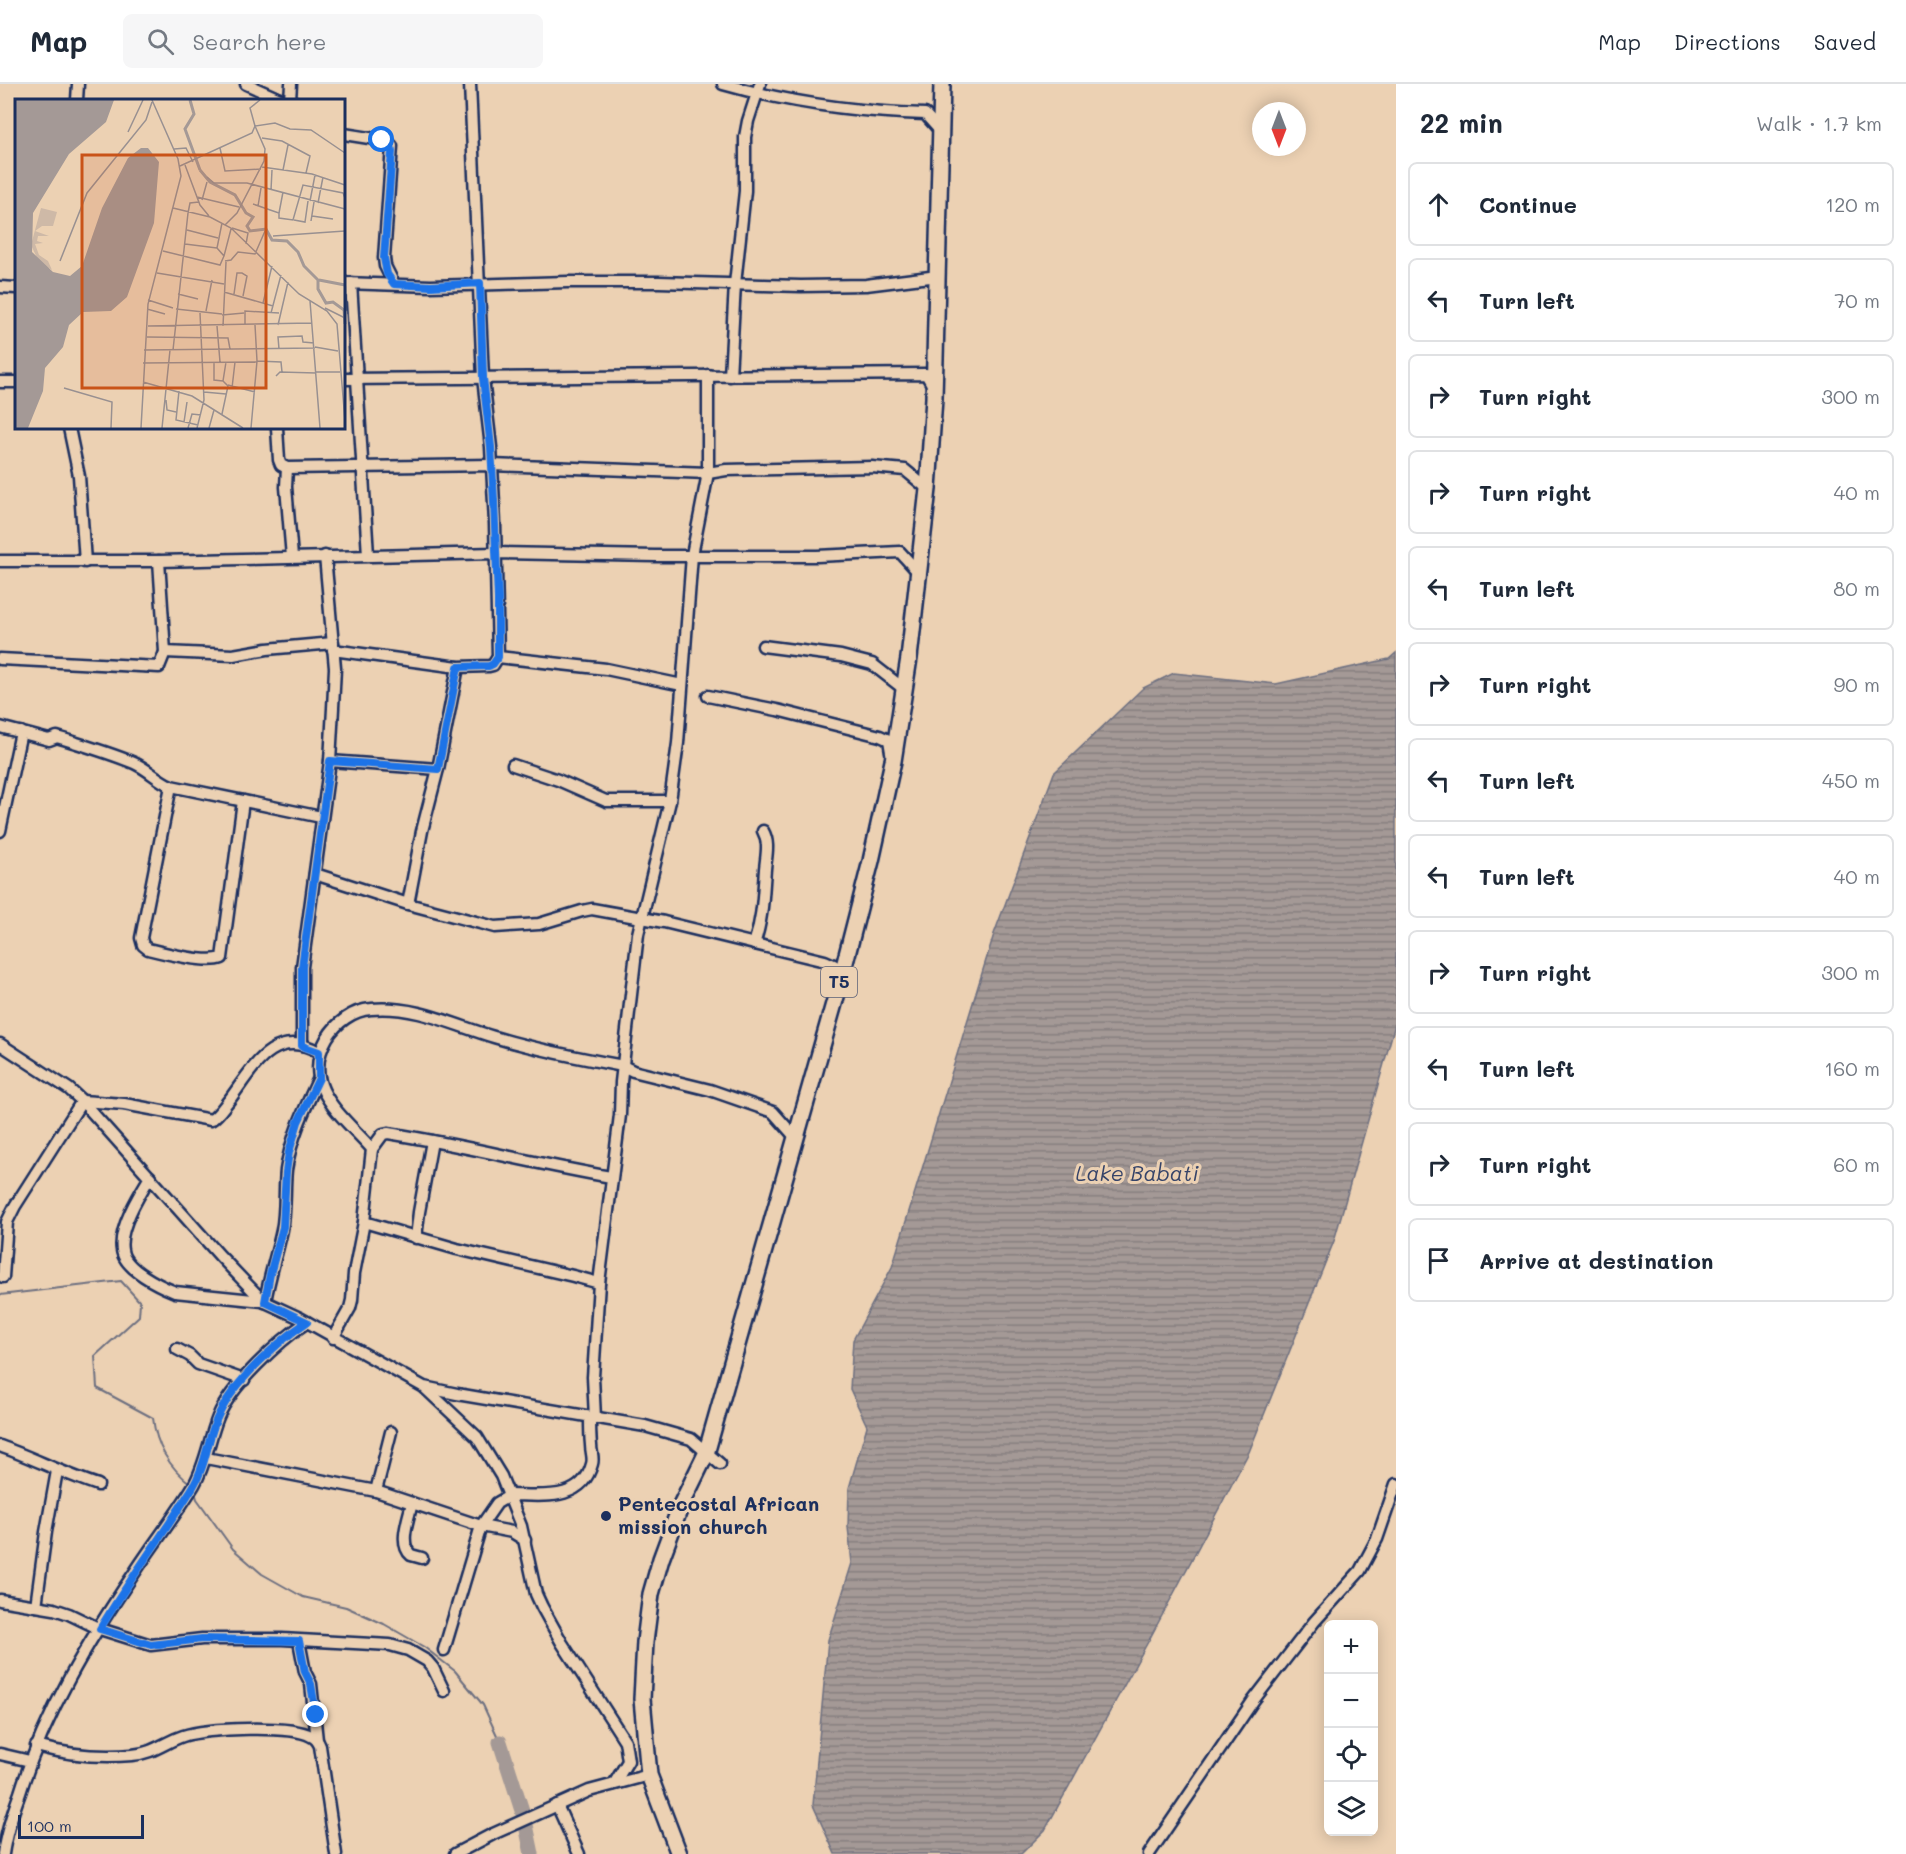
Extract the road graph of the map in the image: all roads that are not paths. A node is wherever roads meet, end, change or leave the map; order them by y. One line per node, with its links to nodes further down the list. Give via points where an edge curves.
1 (78, 84): 8 (street)
2 (291, 84): 10 (street)
3 (470, 84): 15 (street)
4 (723, 84): 7 (street)
5 (942, 84): 11 (highway, T5)
6 (250, 86): 9 (street)
7 (759, 89): 11 (street, via 786,100 884,113 925,114); 17 (street, via 745,136 745,191)
8 (77, 99)
9 (280, 99)
10 (290, 99)
11 (941, 132): 13 (highway, T5)
12 (345, 134): 16 (street, via 382,140 392,146 384,258)
13 (938, 276): 17 (street, via 867,285); 25 (highway, T5)
14 (346, 282): 16 (street); 24 (street)
15 (480, 283): 16 (street); 17 (street); 22 (street)
16 (394, 284)
17 (735, 284): 21 (street)
18 (0, 287): 19 (street)
19 (15, 288)
20 (708, 375): 21 (street); 22 (street); 31 (street)
21 (730, 376): 25 (street, via 926,374)
22 (483, 378): 24 (street); 28 (street)
23 (345, 379): 24 (street)
24 (357, 379): 29 (street)
25 (934, 388): 32 (highway, T5)
26 (69, 429): 40 (street, via 79,476)
27 (277, 429): 30 (street, via 279,460)
28 (492, 465): 29 (street); 31 (street); 33 (street)
29 (362, 466): 30 (street); 34 (street)
30 (287, 468): 37 (street)
31 (708, 473): 32 (street, via 872,467 905,470); 35 (street)
32 (928, 489): 41 (highway, T5)
33 (496, 553): 34 (street); 35 (street); 45 (street)
34 (368, 555): 36 (street)
35 (692, 555): 41 (street, via 900,552); 48 (street)
36 (325, 556): 37 (street); 43 (street)
37 (292, 557): 39 (street)
38 (0, 561): 40 (street)
39 (159, 561): 40 (street); 44 (street)
40 (85, 562)
41 (918, 572): 49 (highway, T5)
42 (763, 646): 49 (street, via 872,664)
43 (333, 647): 44 (street, via 267,649 233,655); 47 (street); 53 (street)
44 (165, 652): 46 (street, via 157,668)
45 (498, 657): 47 (street, via 489,666); 48 (street, via 606,669)
46 (0, 659)
47 (458, 667): 56 (street)
48 (682, 685): 59 (street)
49 (904, 689): 54 (highway, T5)
50 (708, 696): 54 (street, via 880,736 889,740)
51 (0, 727): 52 (street)
52 (21, 732): 57 (street, via 49,740 57,737 114,756 136,764); 61 (street)
53 (330, 761): 56 (street); 60 (street)
54 (893, 761): 67 (highway, T5)
55 (513, 765): 59 (street, via 606,801)
56 (438, 769): 64 (street)
57 (171, 786): 58 (street); 58 (street, via 141,938 148,949 181,956 222,958)
58 (243, 801): 60 (street)
59 (670, 801): 65 (street)
60 (321, 817): 63 (street)
61 (0, 831)
62 (763, 831): 66 (street, via 767,839 764,896)
63 (315, 874): 64 (street); 69 (street, via 302,967)
64 (408, 904): 65 (street, via 495,927 539,924 592,909)
65 (641, 917): 66 (street); 71 (street)
66 (754, 944): 67 (street, via 834,965)
67 (839, 986): 74 (highway, T5)
68 (0, 1044): 73 (street)
69 (302, 1046): 70 (street); 73 (street, via 290,1044 262,1055 211,1120 124,1104)
70 (319, 1052): 71 (street, via 332,1031 348,1016 369,1009 391,1009 435,1016 552,1053); 72 (street)
71 (623, 1066): 74 (street, via 710,1090 773,1113); 77 (street)
72 (319, 1078): 76 (street, via 323,1092); 83 (street, via 289,1152 283,1227)
73 (82, 1101): 78 (street); 81 (street, via 7,1222)
74 (796, 1138): 92 (highway, T5)
75 (432, 1140): 76 (street, via 388,1133); 77 (street); 80 (street)
76 (372, 1149): 79 (street)
77 (611, 1177): 82 (street)
78 (150, 1178): 83 (street); 83 (street, via 131,1209 122,1245 122,1253 132,1266 175,1292)
79 (364, 1222): 80 (street); 85 (street, via 350,1308)
80 (416, 1238): 82 (street)
81 (3, 1277)
82 (599, 1283): 89 (street)
83 (264, 1301): 84 (street)
84 (307, 1322): 85 (street); 87 (street, via 270,1351)
85 (333, 1338): 88 (street)
86 (177, 1349): 87 (street, via 198,1364)
87 (244, 1380): 93 (street, via 219,1414)
88 (424, 1387): 89 (street); 99 (street, via 477,1437 493,1460)
89 (592, 1418): 92 (street, via 672,1433 691,1439); 99 (street, via 593,1462 582,1483 556,1495)
90 (391, 1432): 98 (street)
91 (0, 1446): 95 (street)
92 (706, 1454): 94 (street); 114 (highway, T5, via 681,1505 651,1594 642,1699)
93 (206, 1458): 98 (street); 106 (street, via 194,1486)
94 (720, 1464)
95 (57, 1471): 97 (street); 105 (street)
96 (1396, 1484): 122 (street, via 1377,1539 1360,1571 1253,1701)
97 (98, 1485)
98 (376, 1491): 100 (street)
99 (508, 1496): 101 (street, via 497,1503); 102 (street)
100 (412, 1503): 101 (street); 103 (street, via 406,1548 411,1555)
101 (481, 1526): 102 (street, via 512,1532); 108 (street)
102 (525, 1540): 115 (street, via 542,1607 625,1741 628,1761)
103 (422, 1558)
104 (0, 1600): 105 (street)
105 (36, 1606): 106 (street, via 69,1614)
106 (100, 1629): 107 (street, via 151,1645 202,1639); 111 (street, via 72,1671)
107 (299, 1641): 109 (street, via 356,1642 408,1650 427,1661); 110 (street, via 311,1684)
108 (444, 1650)
109 (444, 1691)
110 (317, 1740): 111 (street, via 299,1732 238,1729 181,1736 131,1756 78,1755); 118 (street)
111 (36, 1746): 113 (street)
112 (0, 1754): 113 (street)
113 (30, 1761): 117 (street)
114 (649, 1775): 115 (street); 121 (highway, T5)
115 (614, 1784): 116 (street)
116 (557, 1805): 119 (street); 120 (street)
117 (3, 1854)
118 (336, 1854)
119 (455, 1854)
120 (579, 1854)
121 (679, 1854)
122 (1149, 1854)

